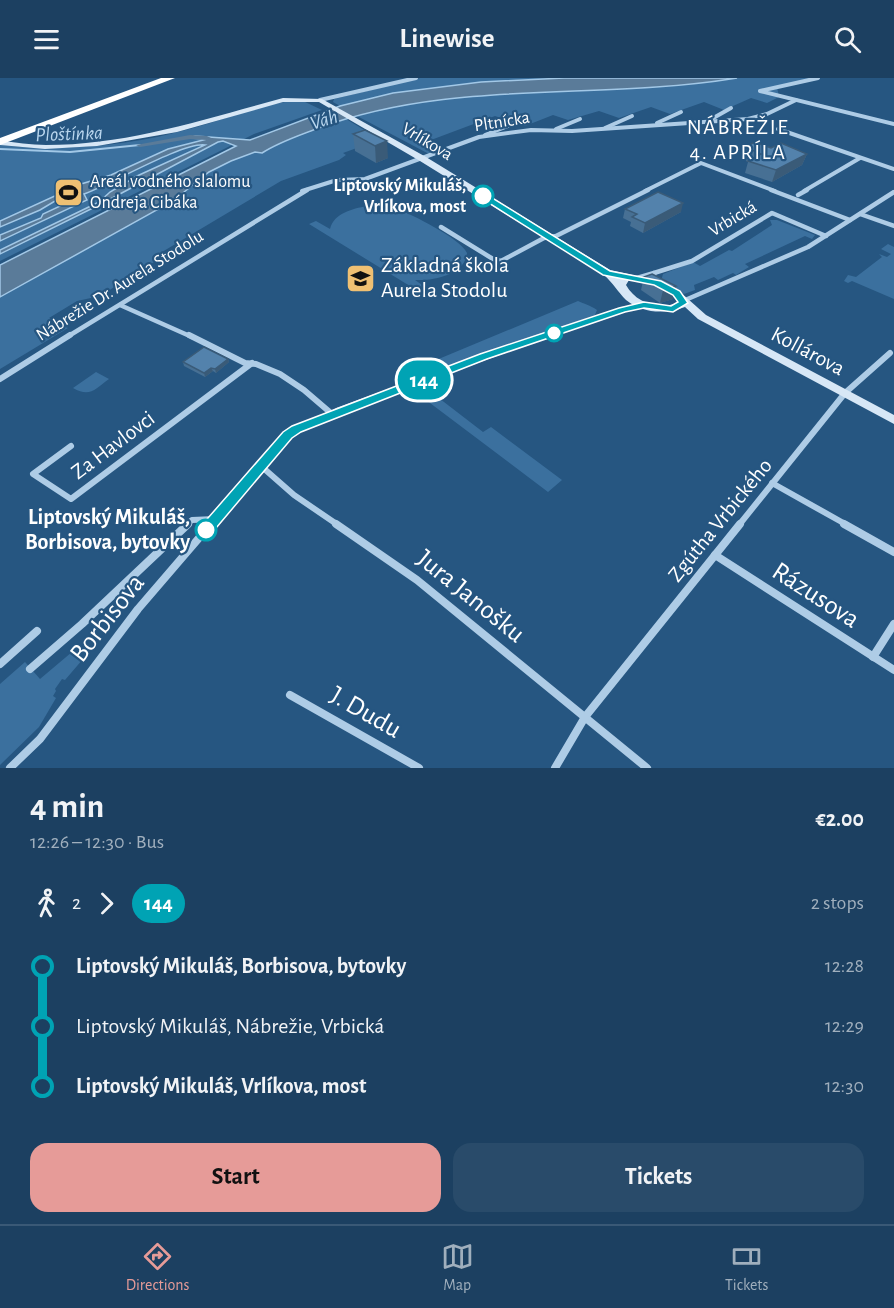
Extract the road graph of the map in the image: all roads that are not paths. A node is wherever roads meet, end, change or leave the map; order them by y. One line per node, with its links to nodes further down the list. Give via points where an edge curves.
1 (158, 78): 21 (highway)
2 (170, 78): 21 (highway)
3 (416, 78): 7 (street)
4 (818, 78): 5 (street)
5 (779, 88): 6 (street); 6 (street, via 760,91)
6 (789, 98): 8 (street)
7 (320, 100): 21 (street, via 283,100 177,130 107,143 45,147); 23 (street, Vrlíkova)
8 (796, 100): 13 (street, Pltnícka, via 752,118); 15 (street)
9 (731, 108): 13 (street, Pltnícka)
10 (681, 112): 16 (street, Pltnícka)
11 (632, 116): 17 (street, Pltnícka)
12 (580, 119): 19 (street, Pltnícka)
13 (707, 122): 16 (street, Pltnícka)
14 (515, 123): 20 (street)
15 (894, 124)
16 (651, 126): 17 (street, Pltnícka)
17 (603, 129): 19 (street, Pltnícka)
18 (778, 129): 22 (street)
19 (553, 130): 20 (street, Pltnícka)
20 (479, 137): 23 (street, Pltnícka)
21 (5, 138)
22 (860, 158): 24 (street); 26 (street)
23 (423, 159): 32 (street, Vrlíkova); 39 (street, Nábrežie Dr. Aurela Stodolu, via 365,179 337,180 300,192)
24 (894, 169)
25 (894, 192): 27 (street)
26 (798, 195)
27 (860, 214): 28 (street); 29 (street)
28 (850, 220): 31 (street); 32 (street, via 701,163)
29 (894, 226)
30 (441, 227): 32 (street, via 498,261 544,238)
31 (826, 236): 35 (street, Vrbická, via 772,213); 38 (street)
32 (552, 238): 33 (street, Vrlíkova)
33 (607, 273): 34 (street, Vrlíkova); 36 (street, Vrlíkova)
34 (634, 278): 35 (street, Vrlíkova); 36 (street)
35 (656, 278): 38 (street, Kollárova)
36 (621, 285): 37 (street)
37 (628, 298): 40 (street, Kollárova); 42 (street)
38 (683, 301): 41 (street); 43 (street, Kollárova)
39 (120, 305): 45 (street); 46 (street, Nábrežie Dr. Aurela Stodolu)
40 (644, 305): 41 (street, Kollárova); 42 (street)
41 (669, 309): 43 (street, Kollárova)
42 (622, 310): 48 (street)
43 (702, 317): 47 (street, Kollárova)
44 (890, 353): 47 (street, Zgútha Vrbického)
45 (252, 363): 48 (street, via 314,395); 50 (street, Za Havlovci, via 71,499 33,474)
46 (0, 379)
47 (844, 393): 49 (street, Kollárova); 52 (street, Zgútha Vrbického)
48 (332, 414): 51 (street, via 288,435)
49 (894, 420)
50 (71, 446)
51 (261, 466): 53 (street, Borbisova); 63 (street, Jura Janošku, via 294,495 417,580)
52 (772, 483): 54 (street); 55 (street, Zgútha Vrbického)
53 (215, 519): 60 (street, via 192,520); 64 (street, Borbisova, via 138,609 40,739)
54 (894, 552)
55 (715, 555): 58 (street, Rázusova); 63 (street, Zgútha Vrbického)
56 (894, 624): 58 (street)
57 (38, 632): 59 (street)
58 (873, 657): 61 (street, Rázusova)
59 (0, 664)
60 (30, 669)
61 (894, 670)
62 (290, 694): 65 (street, J. Dudu)
63 (585, 717): 66 (street, Zgútha Vrbického); 67 (street, Jura Janošku)
64 (10, 768)
65 (419, 768)
66 (555, 768)
67 (647, 768)

